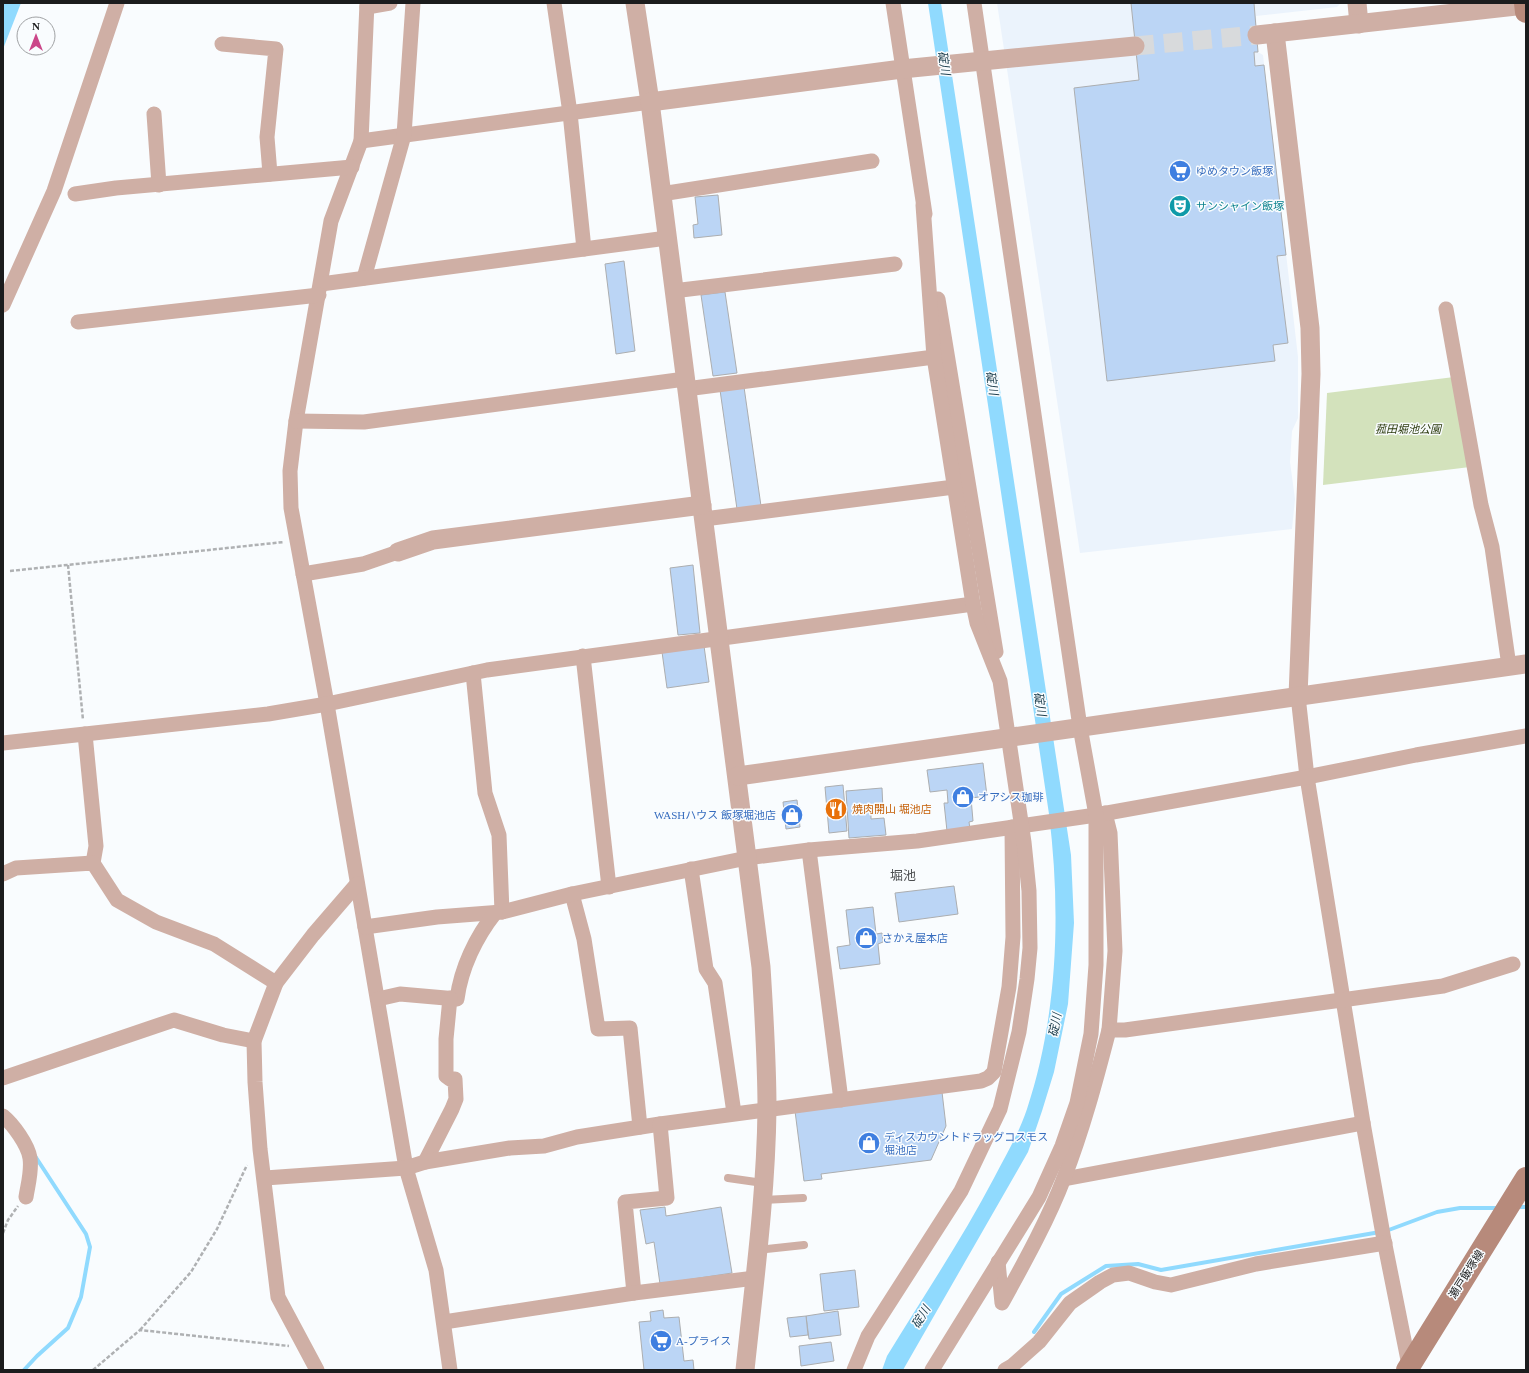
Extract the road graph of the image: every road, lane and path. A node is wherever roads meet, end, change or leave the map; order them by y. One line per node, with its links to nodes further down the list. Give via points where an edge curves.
1 (117, 3): 34 (street, via 54,191)
2 (390, 3): 9 (street)
3 (413, 3): 19 (street)
4 (554, 3): 17 (street)
5 (635, 3): 16 (street)
6 (893, 3): 15 (street)
7 (974, 3): 14 (street)
8 (1357, 3): 11 (street)
9 (367, 5): 20 (street)
10 (1526, 6): 11 (street)
11 (1359, 24): 53 (street, via 1266,34 1310,328 1311,374)
12 (222, 44): 23 (street, via 276,49 267,137)
13 (1135, 46): 14 (street)
14 (979, 62): 15 (street); 55 (street)
15 (903, 69): 16 (street); 27 (street)
16 (650, 102): 17 (street); 26 (street)
17 (570, 113): 19 (street); 29 (street)
18 (154, 114): 24 (street)
19 (404, 135): 20 (street); 31 (street)
20 (361, 141): 22 (street)
21 (872, 161): 26 (street)
22 (352, 167): 23 (street); 32 (street, via 331,221)
23 (270, 174): 24 (street)
24 (158, 185): 25 (street)
25 (75, 194)
26 (661, 194): 28 (street)
27 (923, 205): 37 (street); 52 (street)
28 (667, 238): 29 (street); 33 (street)
29 (584, 249): 31 (street)
30 (895, 264): 33 (street)
31 (364, 278): 32 (street)
32 (320, 290): 36 (street); 39 (street)
33 (673, 291): 38 (street)
34 (3, 305)
35 (1446, 309): 50 (street, via 1481,505)
36 (78, 322)
37 (934, 357): 38 (street); 40 (street)
38 (686, 384): 39 (street, via 364,422); 41 (street)
39 (296, 421): 42 (street, via 290,471 291,508)
40 (954, 487): 41 (street); 47 (street)
41 (703, 512): 43 (street, via 432,540); 48 (street)
42 (297, 540): 44 (path); 46 (street)
43 (398, 552): 46 (street, via 363,564)
44 (68, 565): 45 (path); 56 (path)
45 (10, 571)
46 (303, 574): 54 (street)
47 (973, 604): 48 (street); 52 (street, via 977,623)
48 (719, 637): 49 (street); 60 (street)
49 (583, 656): 51 (street); 70 (street)
50 (1517, 665): 53 (street)
51 (473, 673): 54 (street); 72 (street, via 485,793 499,835)
52 (1000, 681): 58 (street)
53 (1298, 696): 55 (street); 61 (street)
54 (327, 704): 56 (street, via 268,714); 69 (street)
55 (1078, 727): 58 (street); 62 (street)
56 (85, 734): 59 (street); 66 (street, via 96,846)
57 (1526, 736): 61 (street)
58 (1010, 737): 60 (street); 63 (street)
59 (3, 743)
60 (738, 776): 65 (street)
61 (1307, 777): 62 (street); 78 (street)
62 (1097, 814): 63 (street); 79 (street, via 1110,833 1116,951); 103 (street, via 1096,965 1091,1034 1077,1103 1062,1146 1039,1197)
63 (1019, 826): 64 (street, via 917,841); 82 (street, via 1009,987 994,1072 981,1081); 114 (street, via 1029,891 1030,948 1020,1032 1000,1109 961,1190 868,1336)
64 (809, 850): 65 (street); 82 (street)
65 (748, 858): 67 (street); 83 (street, via 762,974)
66 (93, 863): 68 (street, via 16,868); 75 (street, via 117,900 156,922 214,944)
67 (691, 869): 70 (street); 84 (street, via 706,969 715,983)
68 (3, 874)
69 (357, 884): 73 (street); 75 (street)
70 (609, 887): 71 (street)
71 (572, 894): 72 (street); 88 (street, via 584,939 598,1029 630,1028)
72 (499, 912): 73 (street); 76 (street, via 485,926 465,967 459,981 457,999)
73 (365, 927): 77 (street)
74 (1513, 964): 78 (street, via 1443,986)
75 (276, 983): 80 (street)
76 (450, 998): 77 (street, via 400,994); 90 (street, via 446,1076 455,1079 456,1099)
77 (378, 999): 91 (street)
78 (1344, 1000): 79 (street, via 1133,1029); 87 (street)
79 (1109, 1030): 95 (street, via 1088,1112)
80 (254, 1041): 81 (street, via 223,1035 174,1020); 89 (street, via 254,1082)
81 (3, 1078)
82 (842, 1100): 83 (street)
83 (767, 1110): 84 (street); 96 (street)
84 (734, 1113): 86 (street)
85 (3, 1116): 97 (street, via 15,1128 30,1157)
86 (660, 1124): 88 (street); 105 (street, via 667,1198 625,1202)
87 (1363, 1124): 95 (street); 100 (street)
88 (640, 1127): 90 (street, via 576,1137 544,1146 510,1148)
89 (260, 1149): 92 (street); 107 (path, via 249,1160 217,1229 191,1272)
90 (425, 1162): 91 (street)
91 (406, 1168): 92 (street); 106 (street, via 436,1270)
92 (265, 1178): 108 (street, via 278,1297)
93 (728, 1178): 96 (lane)
94 (1526, 1178): 109 (main road, 瀬戸飯塚線)
95 (1064, 1179): 103 (street, via 1002,1303)
96 (763, 1191): 98 (lane); 102 (street)
97 (26, 1197): 99 (path, via 8,1220)
98 (803, 1198)
99 (3, 1233)
100 (1383, 1237): 109 (street); 116 (street, via 1171,1285 1129,1273 1113,1275 1070,1303 1039,1342)
101 (804, 1245): 102 (lane)
102 (758, 1250): 104 (street)
103 (998, 1262): 115 (street)
104 (755, 1278): 105 (street); 113 (street)
105 (634, 1294): 106 (street)
106 (444, 1322): 112 (street)
107 (140, 1330): 108 (path); 110 (path)
108 (305, 1348): 111 (street)
109 (1408, 1368)
110 (93, 1370)
111 (317, 1370)
112 (450, 1370)
113 (745, 1370)
114 (854, 1370)
115 (932, 1370)
116 (1005, 1370)

